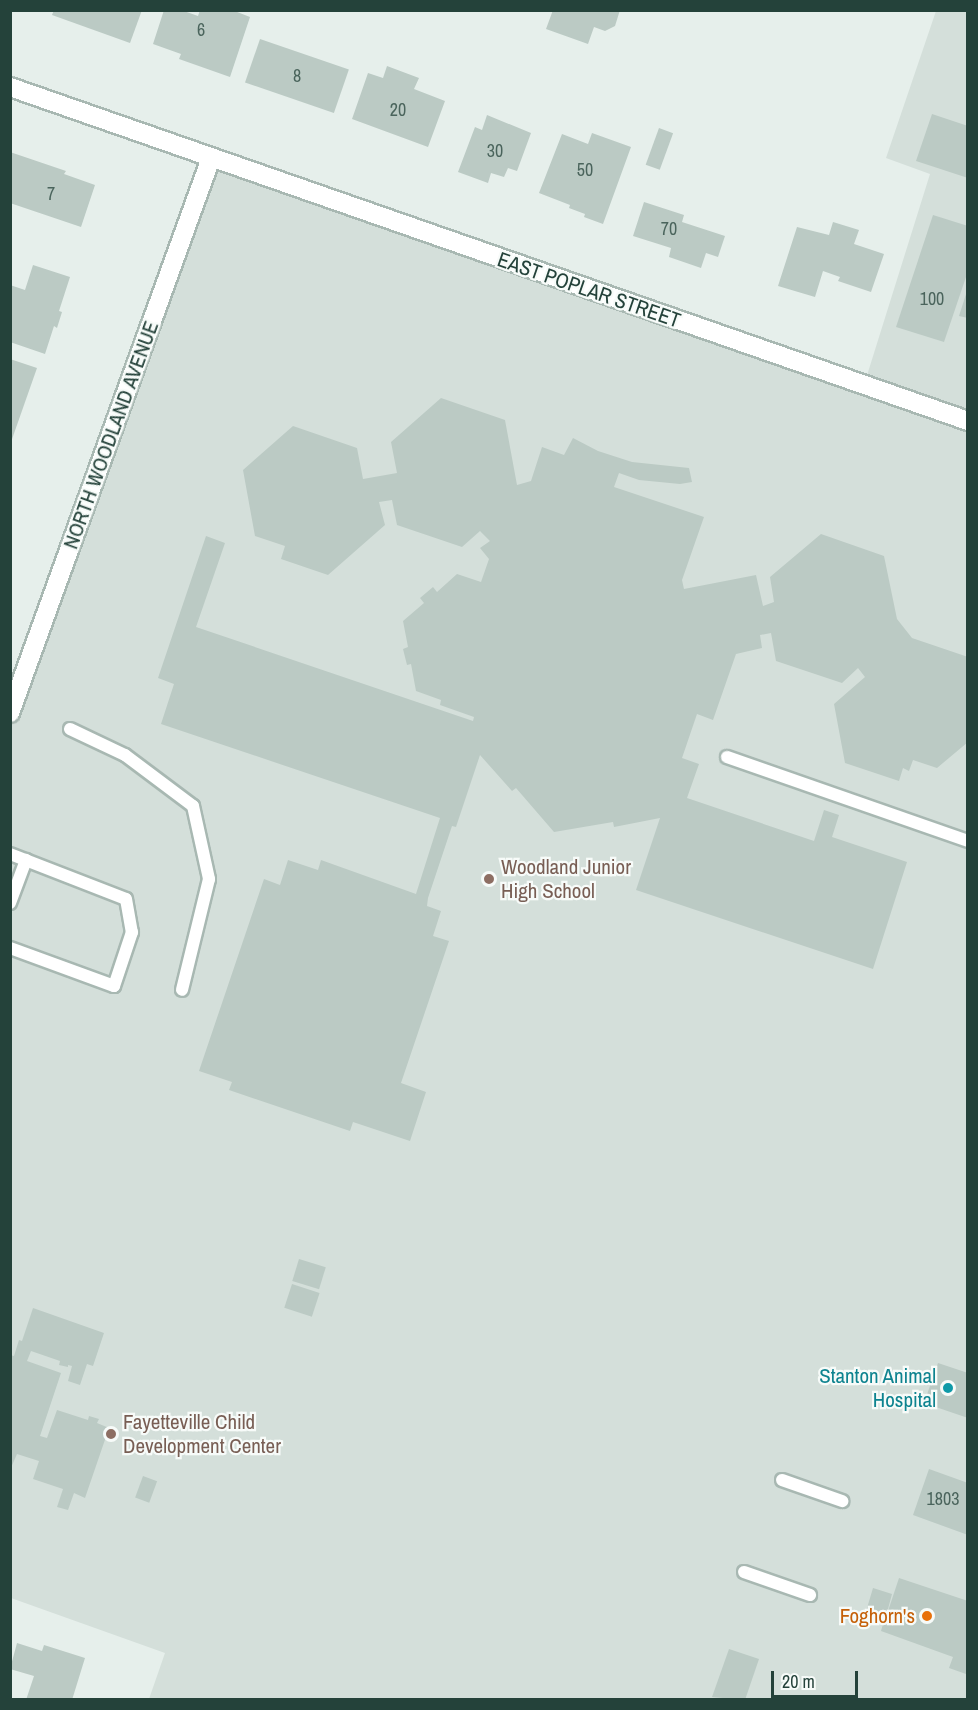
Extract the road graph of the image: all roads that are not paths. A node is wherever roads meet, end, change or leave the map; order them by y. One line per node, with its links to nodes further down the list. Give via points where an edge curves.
1 (10, 87): 2 (street, EAST POPLAR STREET)
2 (211, 158): 3 (street, EAST POPLAR STREET); 4 (street, NORTH WOODLAND AVENUE)
3 (968, 421)
4 (10, 713)
5 (70, 729): 12 (lane, via 125,754 194,806 209,879)
6 (727, 757): 7 (lane)
7 (968, 841)
8 (10, 854): 9 (lane)
9 (26, 860): 10 (lane); 11 (lane, via 126,899 132,932 114,986)
10 (10, 903)
11 (10, 948)
12 (182, 990)
13 (782, 1480): 14 (lane)
14 (842, 1501)
15 (744, 1572): 16 (lane)
16 (810, 1594)

